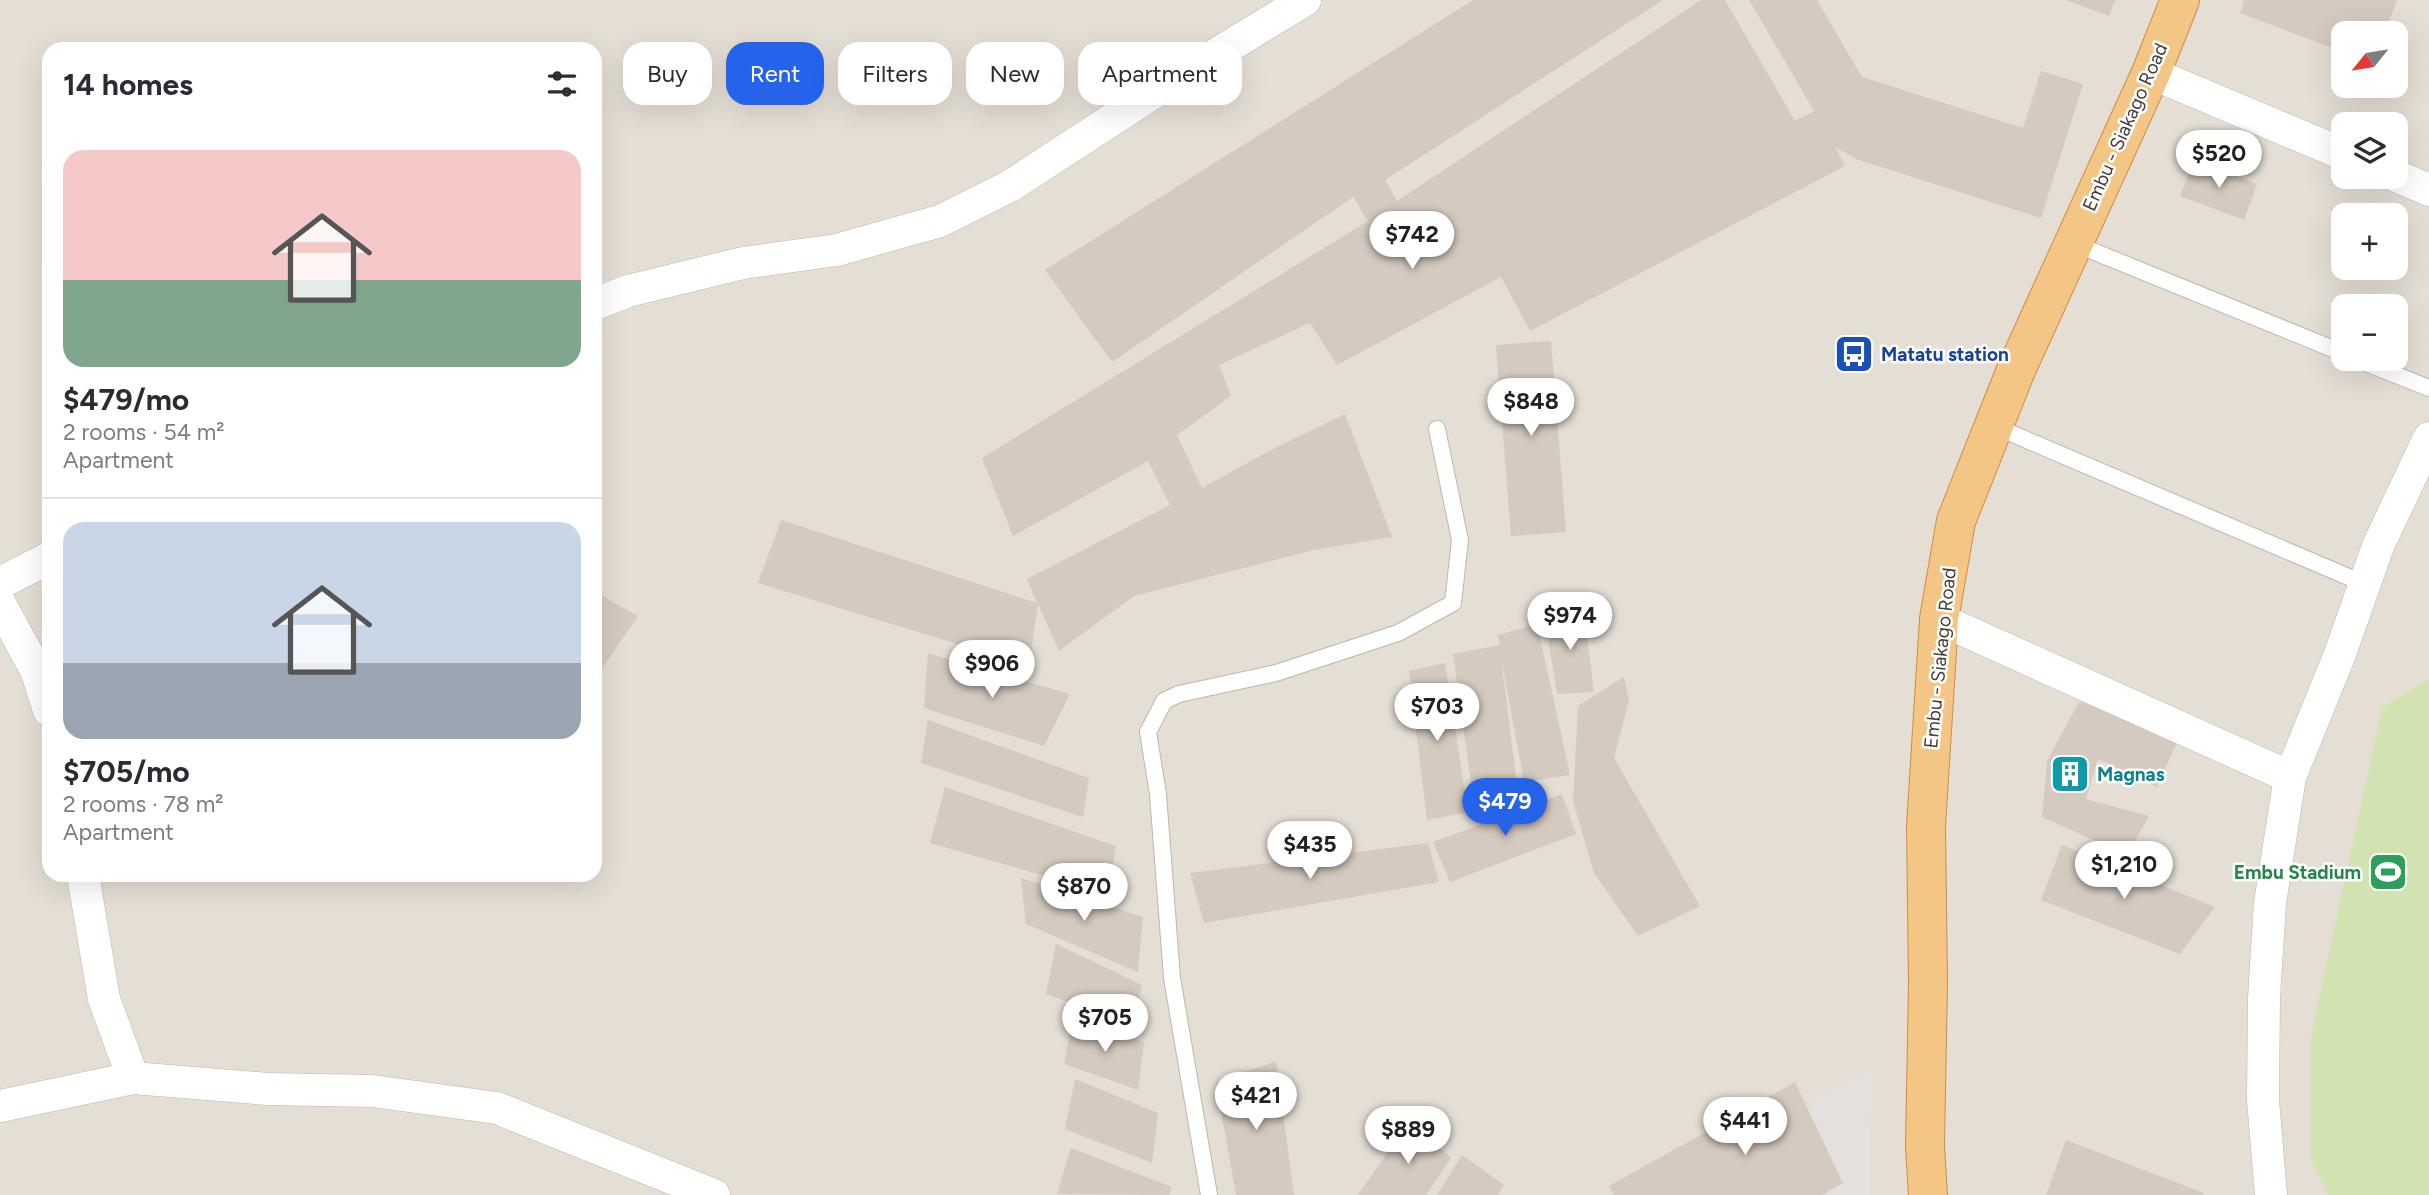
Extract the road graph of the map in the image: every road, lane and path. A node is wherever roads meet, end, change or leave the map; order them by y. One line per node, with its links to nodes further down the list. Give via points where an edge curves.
1 (1305, 0): 8 (street, via 1010,186 940,221 837,250 743,263)
2 (2180, 0): 3 (highway, Embu - Siakago Road)
3 (2151, 73): 4 (street); 7 (highway, Embu - Siakago Road)
4 (2331, 149)
5 (2408, 181): 6 (street)
6 (2429, 190)
7 (2073, 243): 9 (lane); 12 (highway, Embu - Siakago Road)
8 (602, 301)
9 (2331, 348)
10 (2387, 371): 11 (lane)
11 (2429, 388)
12 (1994, 426): 17 (lane); 19 (highway, Embu - Siakago Road, via 1955,521)
13 (1437, 429): 26 (lane, via 1460,540 1453,603 1398,633 1276,673 1180,694 1164,701 1148,732 1158,794 1172,978)
14 (2429, 438): 17 (street)
15 (42, 562): 16 (street)
16 (0, 583)
17 (2365, 584): 21 (street)
18 (0, 604): 20 (street)
19 (1940, 619): 21 (street); 27 (highway, Embu - Siakago Road, via 1926,826)
20 (42, 688)
21 (2290, 777): 28 (street, via 2270,903 2264,998 2263,1100)
22 (84, 882): 23 (street, via 104,999)
23 (133, 1078): 24 (street); 25 (street, via 268,1089 372,1091 497,1108)
24 (0, 1106)
25 (714, 1195)
26 (1209, 1195)
27 (1928, 1195)
28 (2271, 1195)

